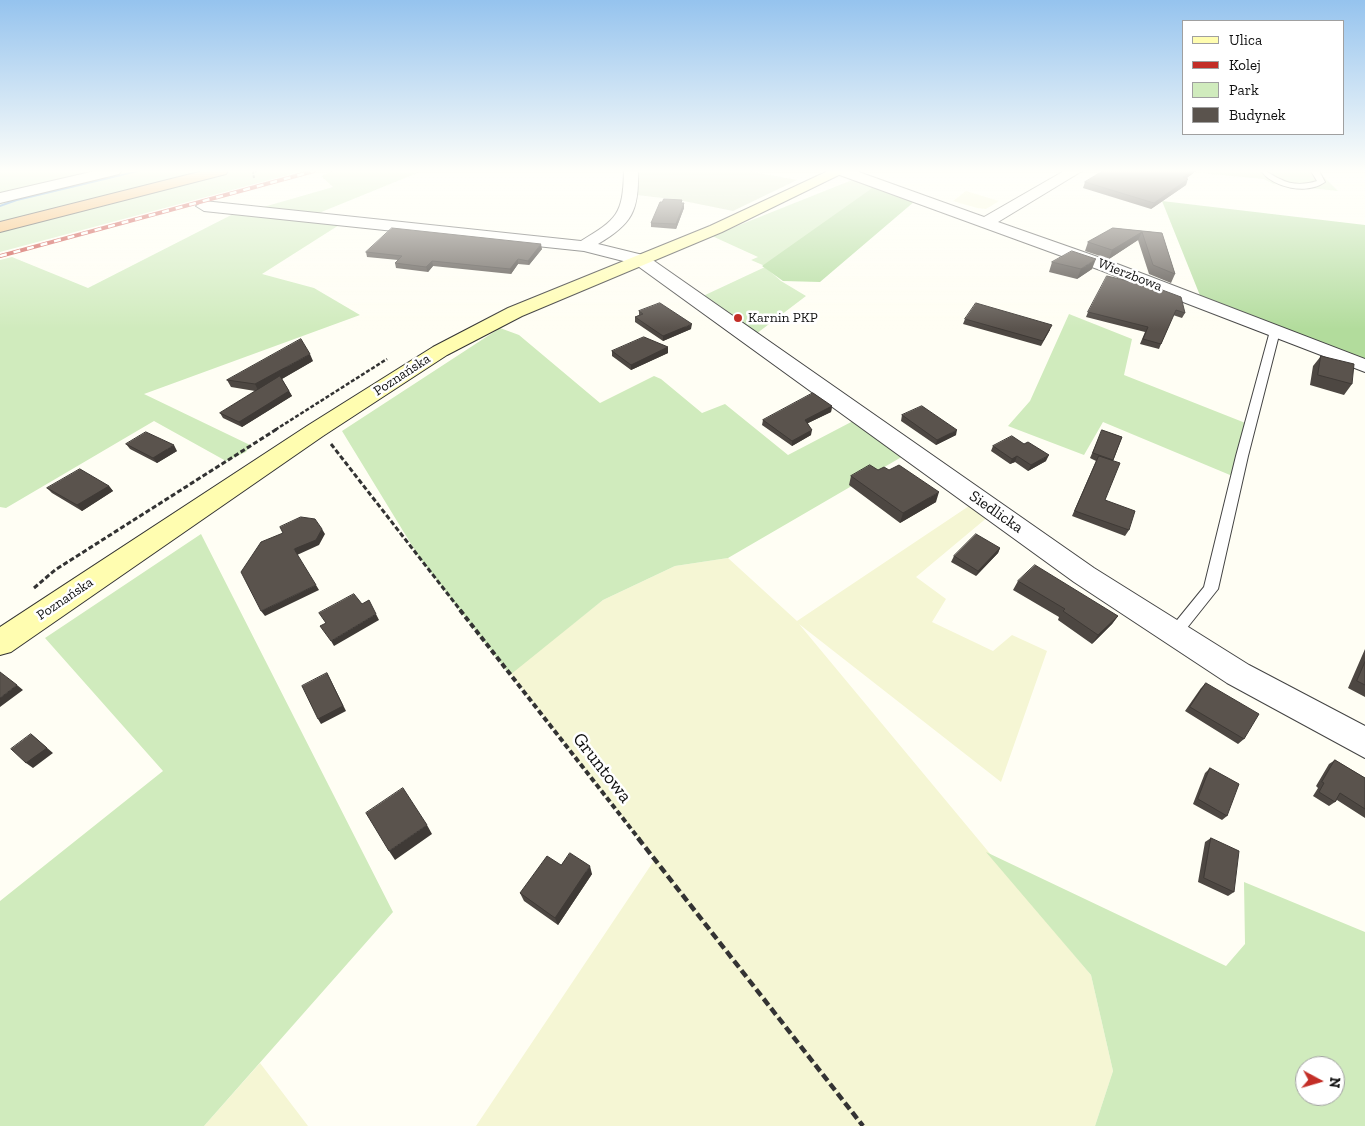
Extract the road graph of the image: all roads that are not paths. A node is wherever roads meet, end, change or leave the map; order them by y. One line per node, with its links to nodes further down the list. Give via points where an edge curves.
1 (14, 224): 6 (highway)
2 (371, 224): 7 (street)
3 (617, 224): 7 (street)
4 (728, 224): 8 (main road, Poznańska)
5 (990, 224): 9 (street, Wierzbowa)
6 (0, 227)
7 (584, 246): 8 (street)
8 (641, 260): 11 (street, Siedlicka, via 1084,575); 12 (main road, Poznańska, via 551,296 440,351)
9 (1275, 331): 10 (street, Wierzbowa); 11 (lane, via 1211,590)
10 (1365, 366)
11 (1174, 634): 13 (street, Siedlicka, via 1238,674)
12 (0, 643)
13 (1365, 743)

